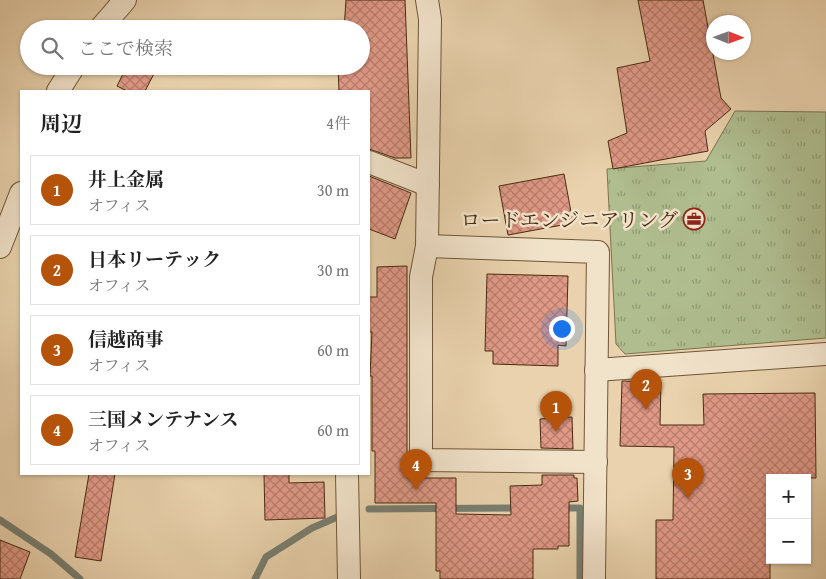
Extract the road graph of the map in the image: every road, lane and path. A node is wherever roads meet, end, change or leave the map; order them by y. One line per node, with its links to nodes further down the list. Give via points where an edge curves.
1 (125, 0): 3 (street)
2 (427, 0): 7 (street, via 430,19)
3 (108, 20)
4 (68, 75): 5 (street)
5 (59, 90)
6 (370, 162): 7 (street)
7 (428, 185): 9 (street)
8 (20, 196): 10 (street)
9 (427, 246): 12 (street, via 598,252); 13 (street, via 421,276 421,460)
10 (0, 247)
11 (826, 354): 12 (street)
12 (596, 370): 13 (street)
13 (596, 462): 16 (street)
14 (347, 475): 15 (street)
15 (349, 579)
16 (594, 579)

